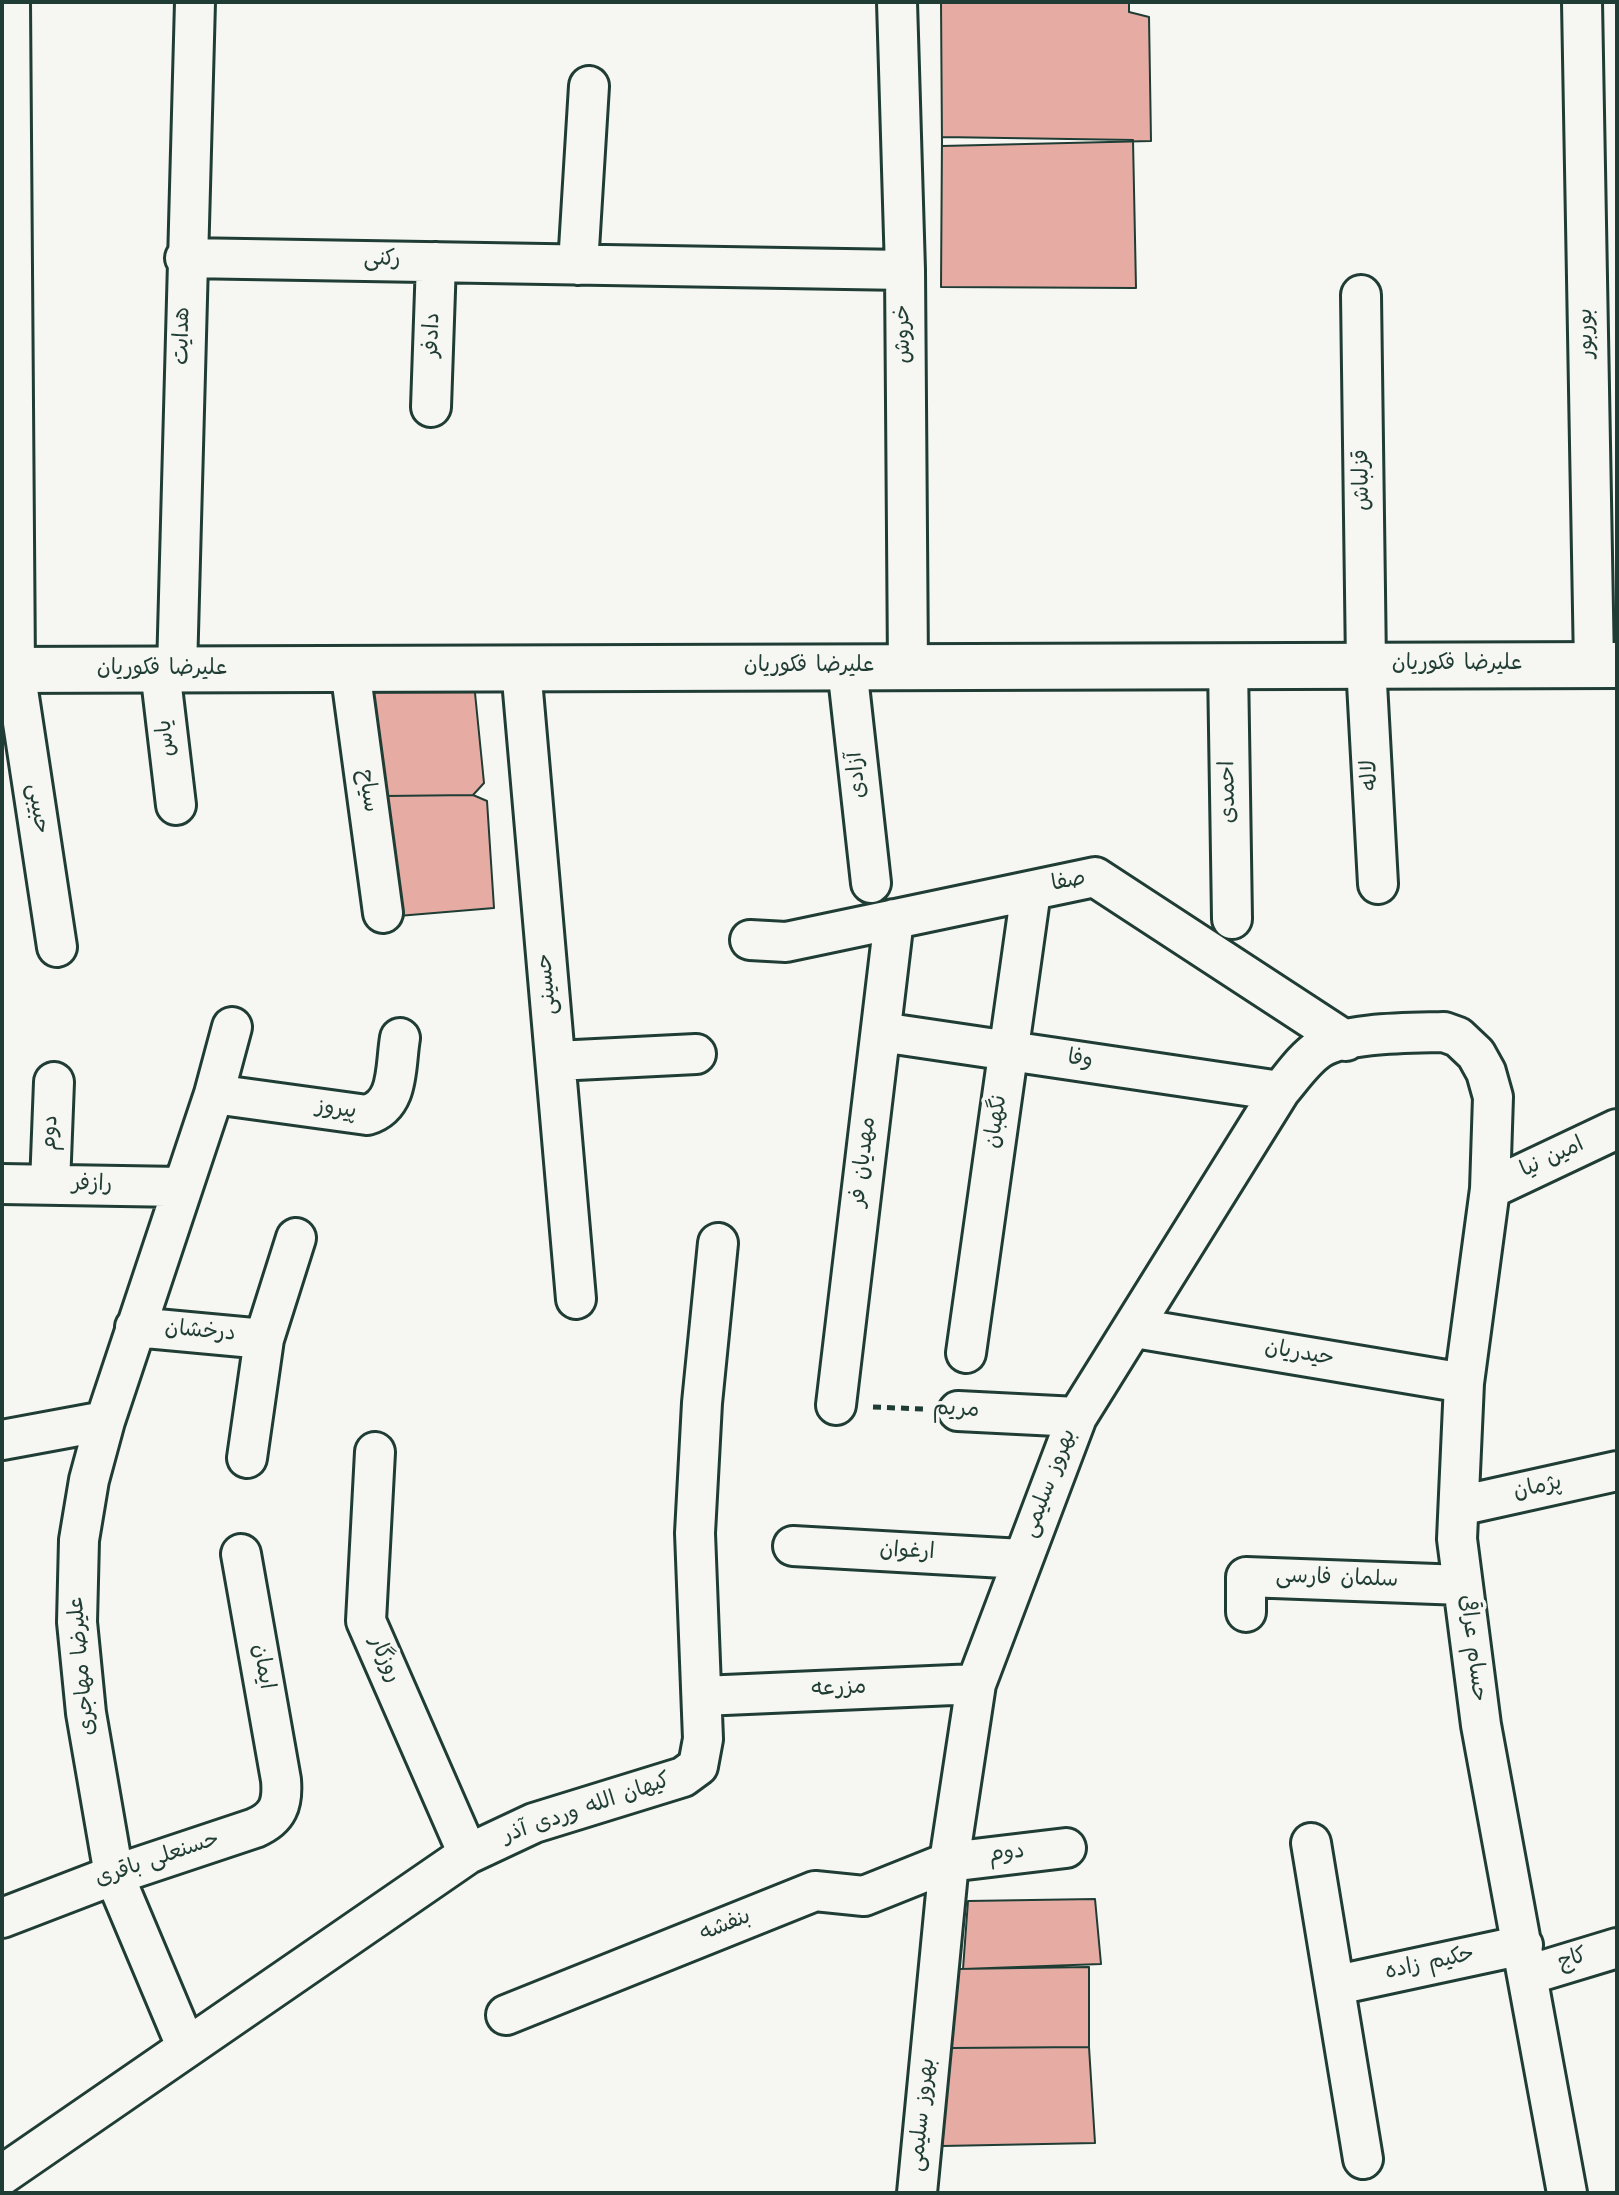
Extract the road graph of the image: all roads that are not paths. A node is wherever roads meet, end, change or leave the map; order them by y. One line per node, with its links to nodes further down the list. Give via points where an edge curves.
1 (10, 2): 19 (street, حبیبی)
2 (195, 2): 6 (street, هدایت)
3 (897, 2): 9 (street, خروش)
4 (1582, 2): 13 (street, بوربور)
5 (589, 86): 8 (street)
6 (185, 258): 7 (street, رکنی); 20 (street, هدایت)
7 (436, 262): 8 (street, رکنی); 11 (street, دادفر)
8 (578, 265): 9 (street, رکنی)
9 (905, 270): 16 (street, خروش)
10 (1361, 295): 12 (street, قزلباش)
11 (431, 407)
12 (1366, 665): 13 (street, علیرضا فکوریان); 14 (street, علیرضا فکوریان); 23 (street, لاله)
13 (1606, 665)
14 (1228, 666): 16 (street, علیرضا فکوریان); 27 (street, احمدی)
15 (847, 667): 16 (street, علیرضا فکوریان); 17 (street, علیرضا فکوریان); 22 (street, آزادی)
16 (908, 667)
17 (521, 668): 18 (street, علیرضا فکوریان); 36 (street, حسینی)
18 (350, 669): 20 (street, علیرضا فکوریان); 25 (street, سیاح)
19 (8, 670): 20 (street, علیرضا فکوریان); 29 (street, حبیبی)
20 (168, 670): 21 (street, یاس)
21 (176, 805)
22 (871, 883)
23 (1378, 884)
24 (1031, 891): 26 (street, صفا); 33 (street, صفا, via 1095,877); 34 (street, نگهبان)
25 (383, 913)
26 (894, 919): 28 (street, صفا, via 786,942); 31 (street, مهدیان فر)
27 (1232, 919)
28 (750, 940)
29 (57, 947)
30 (232, 1027): 39 (street)
31 (881, 1032): 34 (street, وفا); 54 (street, مهدیان فر)
32 (400, 1038): 39 (street, پیروز, via 391,1100 378,1112 367,1115)
33 (1346, 1041): 38 (street, بهروز سلیمی, via 1317,1050); 40 (street, بهروز سلیمی, via 1444,1032 1458,1037 1481,1063)
34 (1008, 1050): 38 (street, وفا); 52 (street, نگهبان)
35 (696, 1054): 36 (street)
36 (556, 1061): 48 (street, حسینی)
37 (54, 1082): 43 (street, دوم)
38 (1280, 1091): 50 (street, بهروز سلیمی)
39 (214, 1094): 44 (street)
40 (1493, 1097): 45 (street, حسام عراقی)
41 (1617, 1129): 45 (street, امین نیا)
42 (2, 1184): 43 (street, رازفر)
43 (50, 1185): 44 (street, رازفر)
44 (181, 1187): 49 (street, علیرضا مهاجری)
45 (1490, 1189): 53 (street, حسام عراقی)
46 (296, 1238): 51 (street, درخشان)
47 (718, 1243): 69 (street, کیهان الله وردی آذر, via 695,1533)
48 (576, 1299)
49 (135, 1327): 51 (street, درخشان); 57 (street, علیرضا مهاجری)
50 (1135, 1328): 53 (street, حیدریان); 56 (street, بهروز سلیمی)
51 (264, 1339): 60 (street, درخشان)
52 (966, 1353)
53 (1464, 1383): 62 (street, حسام عراقی)
54 (836, 1405)
55 (958, 1411): 56 (street, مریم)
56 (1077, 1417): 65 (street, بهروز سلیمی)
57 (105, 1421): 58 (street); 75 (street, علیرضا مهاجری, via 79,1540 77,1622 86,1713)
58 (2, 1440)
59 (375, 1452): 73 (street, روزگار, via 366,1621)
60 (247, 1458)
61 (1617, 1471): 62 (street, پژمان)
62 (1459, 1506): 66 (street, حسام عراقی)
63 (793, 1546): 65 (street, ارغوان)
64 (241, 1554): 70 (street, ایمان)
65 (1022, 1559): 68 (street, بهروز سلیمی)
66 (1463, 1585): 67 (street, سلمان فارسی, via 1246,1577); 78 (street, حسام عراقی, via 1481,1725)
67 (1246, 1612)
68 (976, 1684): 69 (street, مزرعه); 74 (street, بهروز سلیمی)
69 (702, 1696): 73 (street, کیهان الله وردی آذر, via 703,1753 698,1766 683,1777 534,1823)
70 (281, 1780): 75 (street, حسنعلی باقری, via 282,1797 269,1822)
71 (1311, 1843): 79 (street)
72 (1066, 1848): 74 (street, دوم)
73 (468, 1854): 81 (street, کیهان الله وردی آذر)
74 (949, 1862): 80 (street, بنفشه, via 864,1896 815,1891); 84 (street, بهروز سلیمی)
75 (114, 1875): 76 (street, حسنعلی باقری); 81 (street, علیرضا مهاجری)
76 (2, 1918)
77 (1617, 1948): 78 (street, کاج)
78 (1526, 1960): 79 (street, حکیم زاده); 85 (street, حسام عراقی)
79 (1337, 1985): 82 (street)
80 (506, 2015)
81 (186, 2046): 83 (street, کیهان الله وردی آذر)
82 (1363, 2159)
83 (2, 2175)
84 (917, 2193)
85 (1567, 2193)

